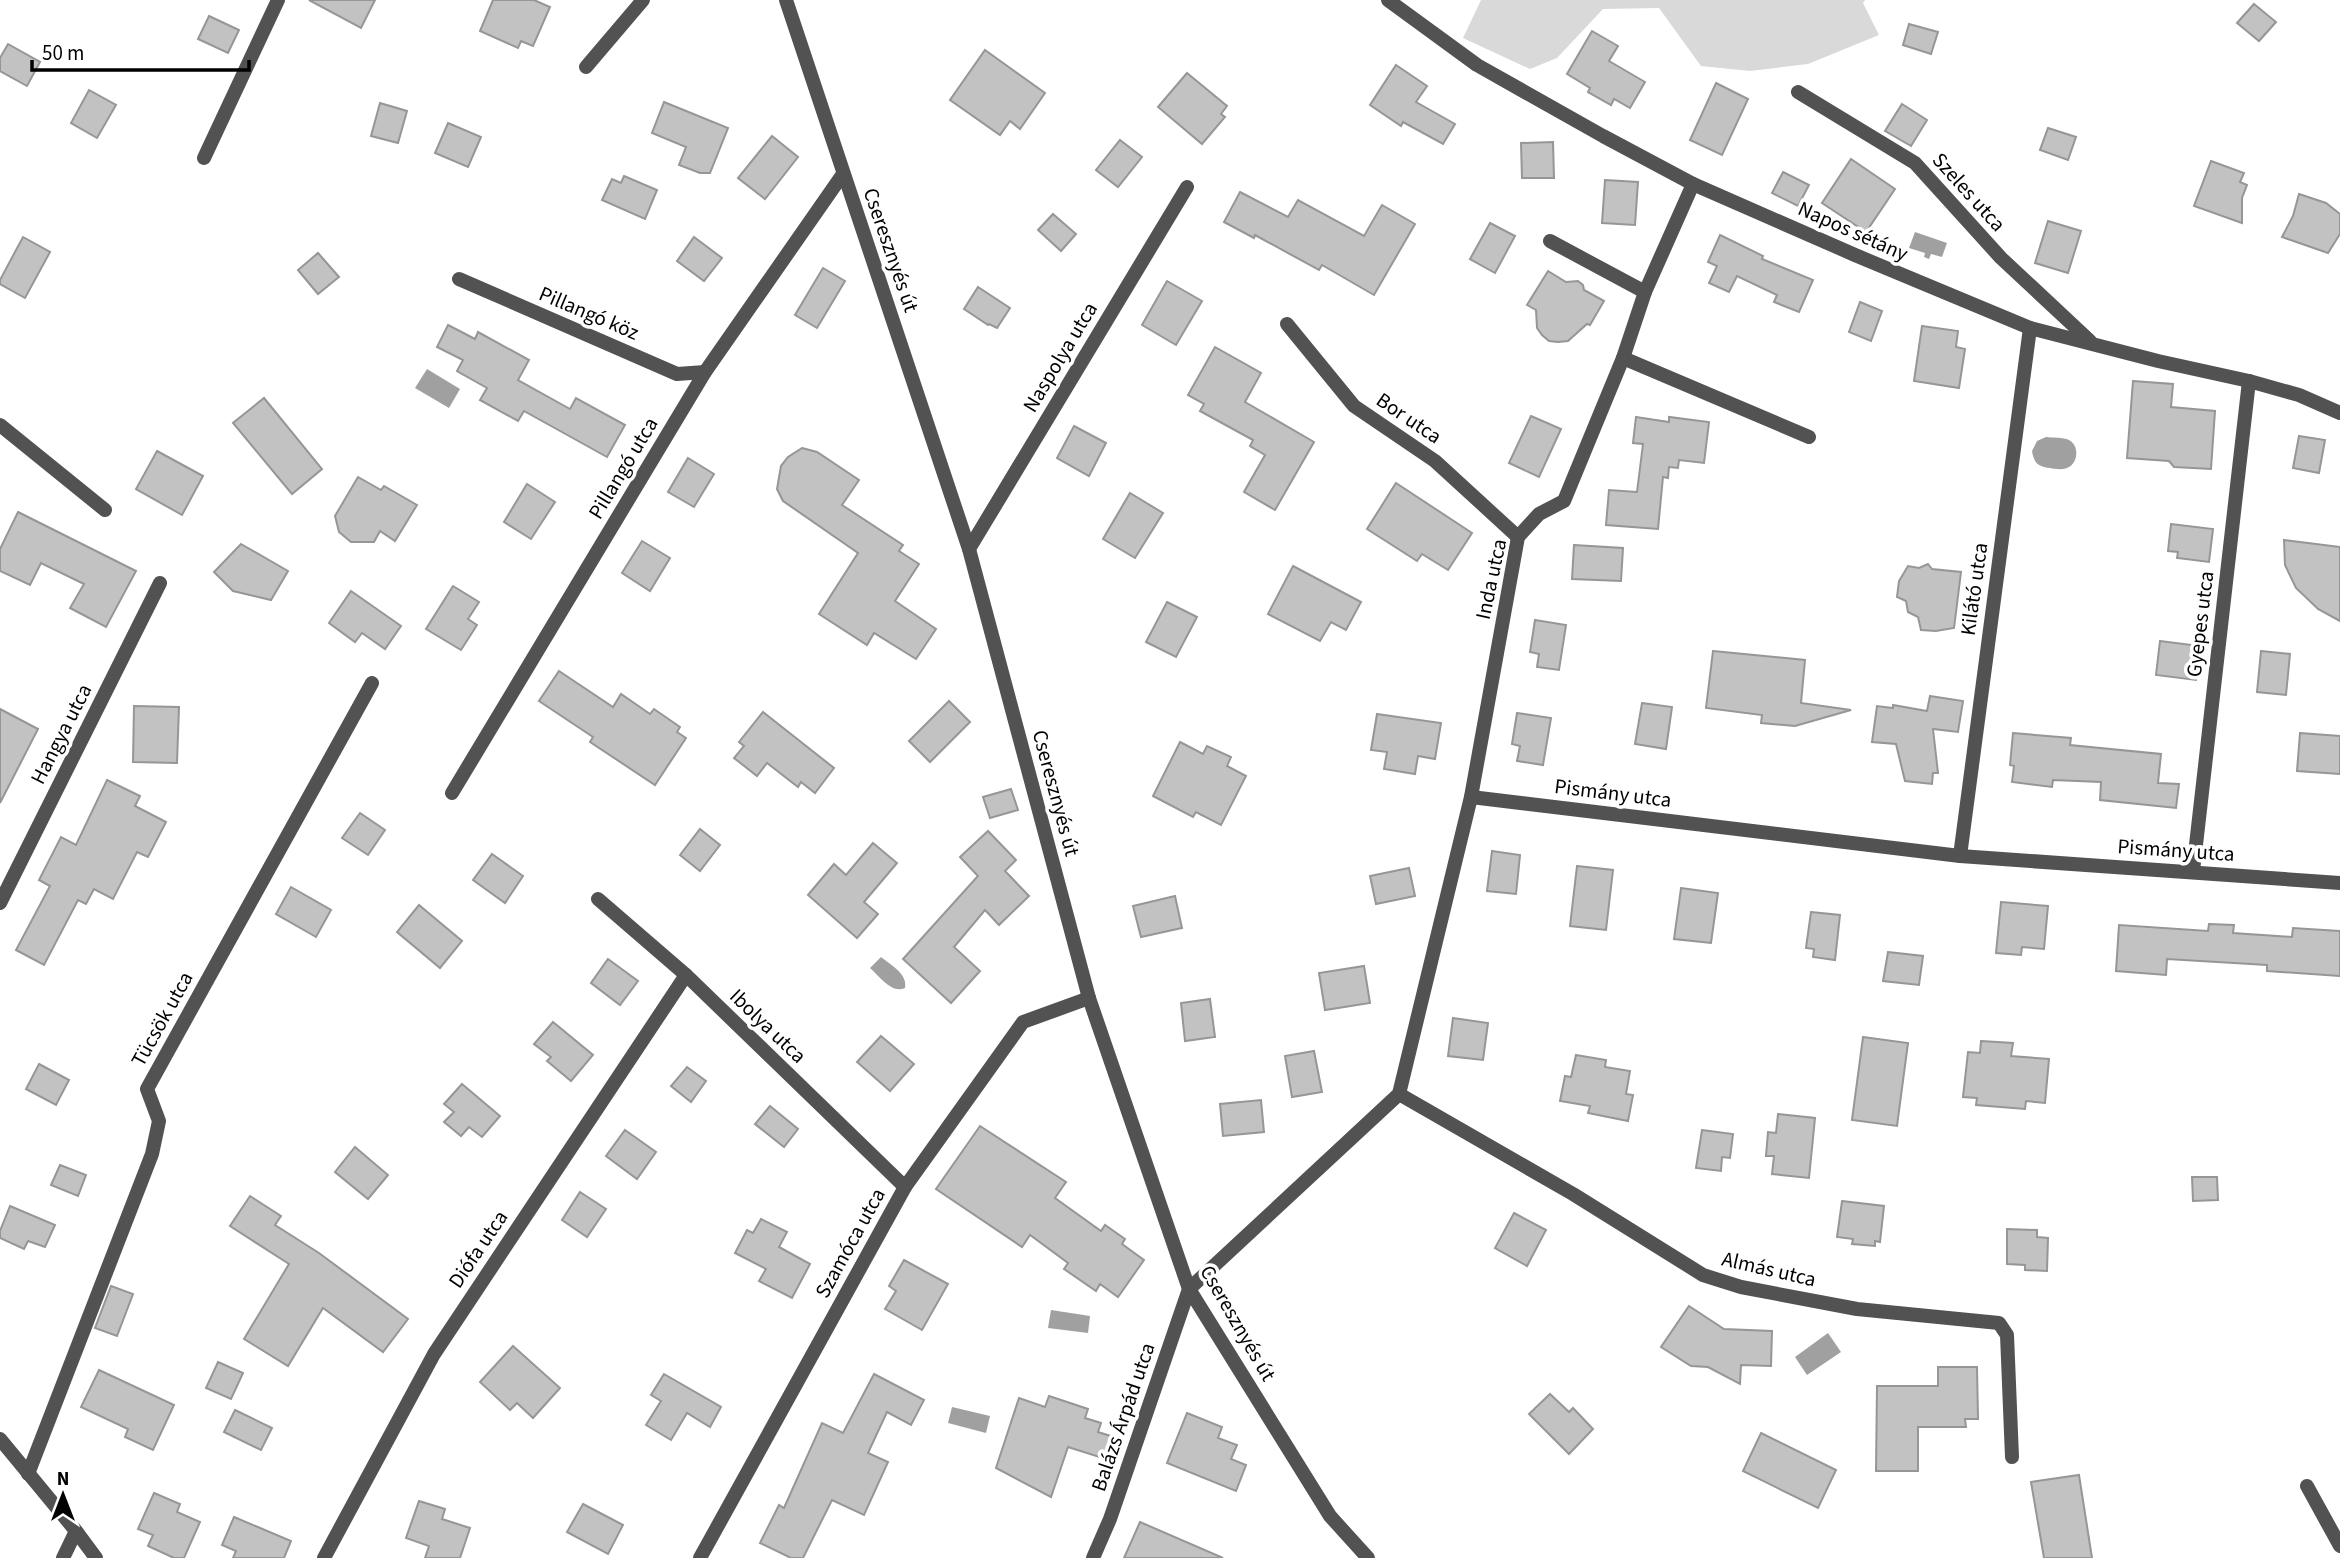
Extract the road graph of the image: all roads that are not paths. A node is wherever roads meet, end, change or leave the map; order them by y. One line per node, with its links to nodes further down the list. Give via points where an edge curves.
1 (278, 0): 7 (street)
2 (643, 0): 5 (street)
3 (786, 0): 8 (street, Cseresznyés út)
4 (1388, 0): 9 (street, Napos sétány, via 1477,65)
5 (586, 67)
6 (1798, 92): 16 (street, Szeles utca, via 1915,163 2001,258)
7 (204, 158)
8 (843, 174): 18 (street, Pillangó utca); 25 (street, Cseresznyés út)
9 (1693, 184): 13 (street, Inda utca); 15 (street, Napos sétány)
10 (1187, 187): 25 (street, Naspolya utca)
11 (1550, 240): 13 (street)
12 (459, 279): 18 (street, Pillangó köz, via 677,374)
13 (1645, 292): 17 (street, Inda utca)
14 (1287, 324): 24 (street, Bor utca, via 1354,406 1435,461)
15 (2030, 328): 16 (street, Napos sétány); 30 (street, Kilátó utca)
16 (2091, 342): 19 (street, Napos sétány)
17 (1623, 358): 22 (street); 24 (street, Inda utca, via 1564,501 1539,514)
18 (705, 372): 28 (street, Pillangó utca)
19 (2249, 381): 20 (street, Napos sétány); 31 (street, Gyepes utca)
20 (2340, 413)
21 (0, 425): 23 (street)
22 (1809, 437)
23 (106, 510)
24 (1518, 537): 29 (street, Inda utca)
25 (969, 549): 36 (street, Cseresznyés út)
26 (160, 583): 34 (street, Hangya utca)
27 (372, 683): 42 (street, Tücsök utca, via 147,1089 159,1121 152,1154)
28 (452, 793)
29 (1471, 797): 30 (street, Pismány utca); 37 (street)
30 (1960, 856): 31 (street, Pismány utca)
31 (2193, 871): 32 (street, Pismány utca)
32 (2340, 883)
33 (598, 899): 35 (street, Ibolya utca)
34 (0, 903)
35 (686, 975): 38 (street, Ibolya utca); 48 (street, Diófa utca, via 434,1354)
36 (1089, 998): 38 (street, Szamóca utca, via 1023,1022); 39 (street, Cseresznyés út)
37 (1399, 1094): 39 (street); 41 (street, Almás utca, via 1703,1275 1741,1287 1857,1309 1999,1323 2007,1335)
38 (905, 1187): 49 (street, Szamóca utca)
39 (1189, 1289): 50 (street, Balázs Árpád utca); 51 (street, Cseresznyés út, via 1331,1516)
40 (1, 1445): 42 (street)
41 (2012, 1458)
42 (27, 1474): 44 (street)
43 (2307, 1486): 45 (street)
44 (76, 1531): 46 (street); 47 (street)
45 (2340, 1546)
46 (63, 1558)
47 (96, 1558)
48 (324, 1558)
49 (700, 1558)
50 (1093, 1558)
51 (1368, 1558)

